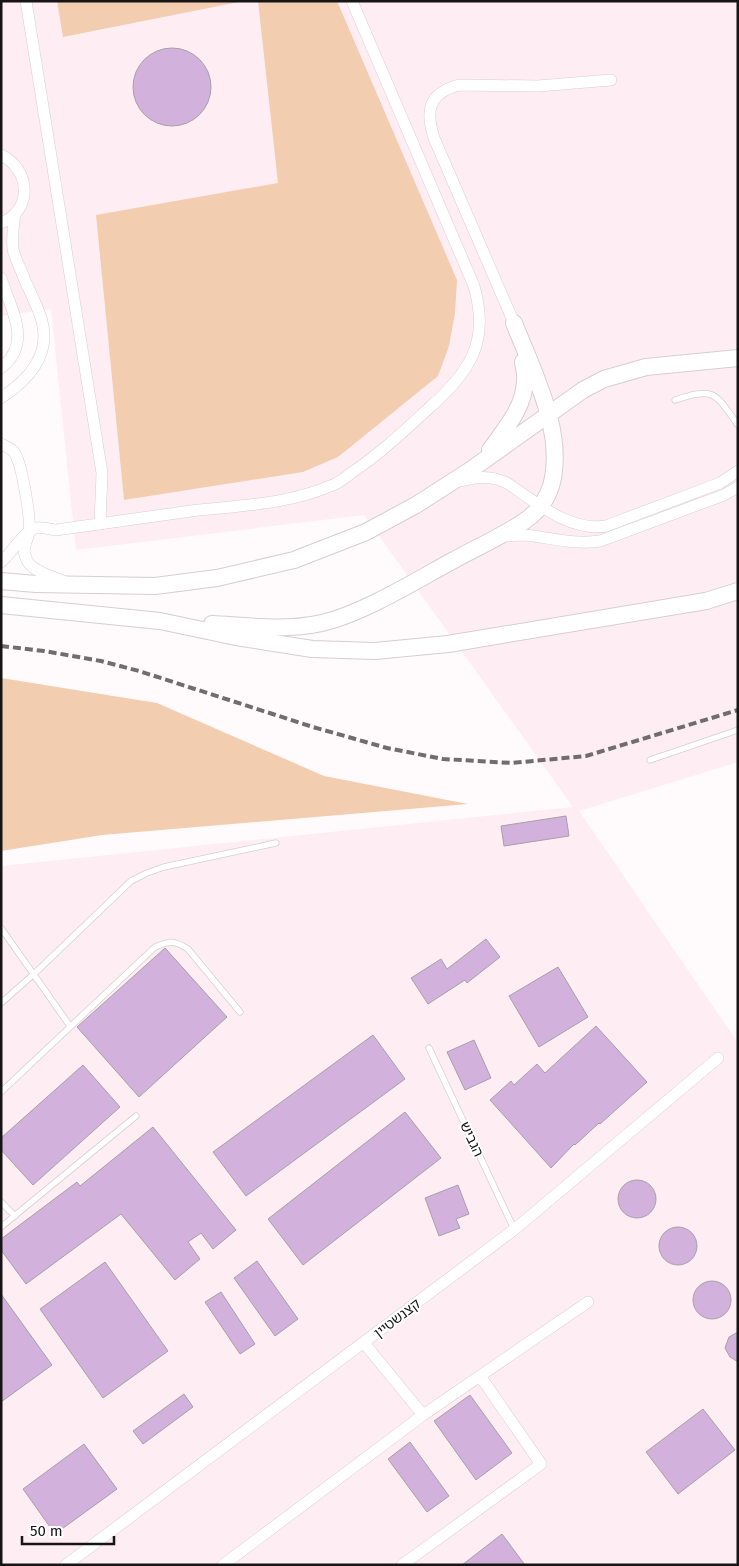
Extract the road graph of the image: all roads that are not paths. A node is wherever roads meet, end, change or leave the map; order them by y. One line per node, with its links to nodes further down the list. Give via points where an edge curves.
1 (26, 1): 23 (street, via 102,473)
2 (352, 1): 23 (street, via 474,286 480,312 479,331 468,367 438,400 388,445 337,483 304,495 256,506)
3 (611, 80): 8 (street, via 538,86 460,85 436,96 431,105 429,117 434,138)
4 (1, 156): 5 (street, via 13,162 24,182 22,205)
5 (15, 214): 6 (street); 13 (street, via 12,231 14,251 44,335 34,370)
6 (1, 223)
7 (1, 278): 12 (street, via 19,334 17,350)
8 (514, 323): 15 (street); 18 (street, via 526,380 523,394 516,412)
9 (738, 354): 11 (street)
10 (738, 358): 11 (street)
11 (712, 360): 15 (street, via 646,367 604,379)
12 (1, 368)
13 (1, 398)
14 (675, 400): 16 (lane, via 698,392 709,393 719,398)
15 (548, 414): 18 (street); 22 (street, via 554,437 555,464 551,485)
16 (738, 425)
17 (1, 444): 24 (street, via 14,452 22,472)
18 (483, 460): 20 (street)
19 (738, 471): 22 (street, via 720,483 595,528 559,516)
20 (446, 485): 22 (street, via 484,476 498,479); 28 (street, via 366,532 261,569 155,586)
21 (738, 487): 25 (street, via 600,541 587,543 525,535)
22 (542, 505): 25 (street, via 531,516)
23 (100, 524): 24 (street, via 56,530 35,528)
24 (29, 532): 26 (street); 28 (street, via 24,551 29,564)
25 (498, 536): 31 (street, via 358,610 322,623 283,628)
26 (1, 562)
27 (1, 581): 28 (street)
28 (68, 584)
29 (738, 591): 31 (street, via 706,601 458,642 375,651 277,644)
30 (1, 605): 31 (street)
31 (160, 621)
32 (738, 730): 33 (lane)
33 (650, 760)
34 (276, 843): 36 (lane, via 164,867 131,881)
35 (1, 928): 36 (lane)
36 (34, 974): 37 (lane); 39 (lane)
37 (1, 1003)
38 (240, 1012): 39 (lane, via 188,949 168,941 155,947)
39 (70, 1026): 42 (lane)
40 (429, 1048): 47 (lane, הגביש)
41 (718, 1058): 47 (street, קצנשטיין)
42 (1, 1092)
43 (136, 1116): 45 (lane)
44 (1, 1202): 45 (lane)
45 (14, 1216): 46 (lane)
46 (1, 1227)
47 (514, 1229): 49 (street, קצנשטיין)
48 (588, 1302): 50 (street)
49 (364, 1344): 51 (street); 52 (street, קצנשטיין)
50 (480, 1376): 51 (street); 54 (street, via 541,1464)
51 (423, 1415): 53 (street)
52 (66, 1565)
53 (223, 1565)
54 (402, 1565)

